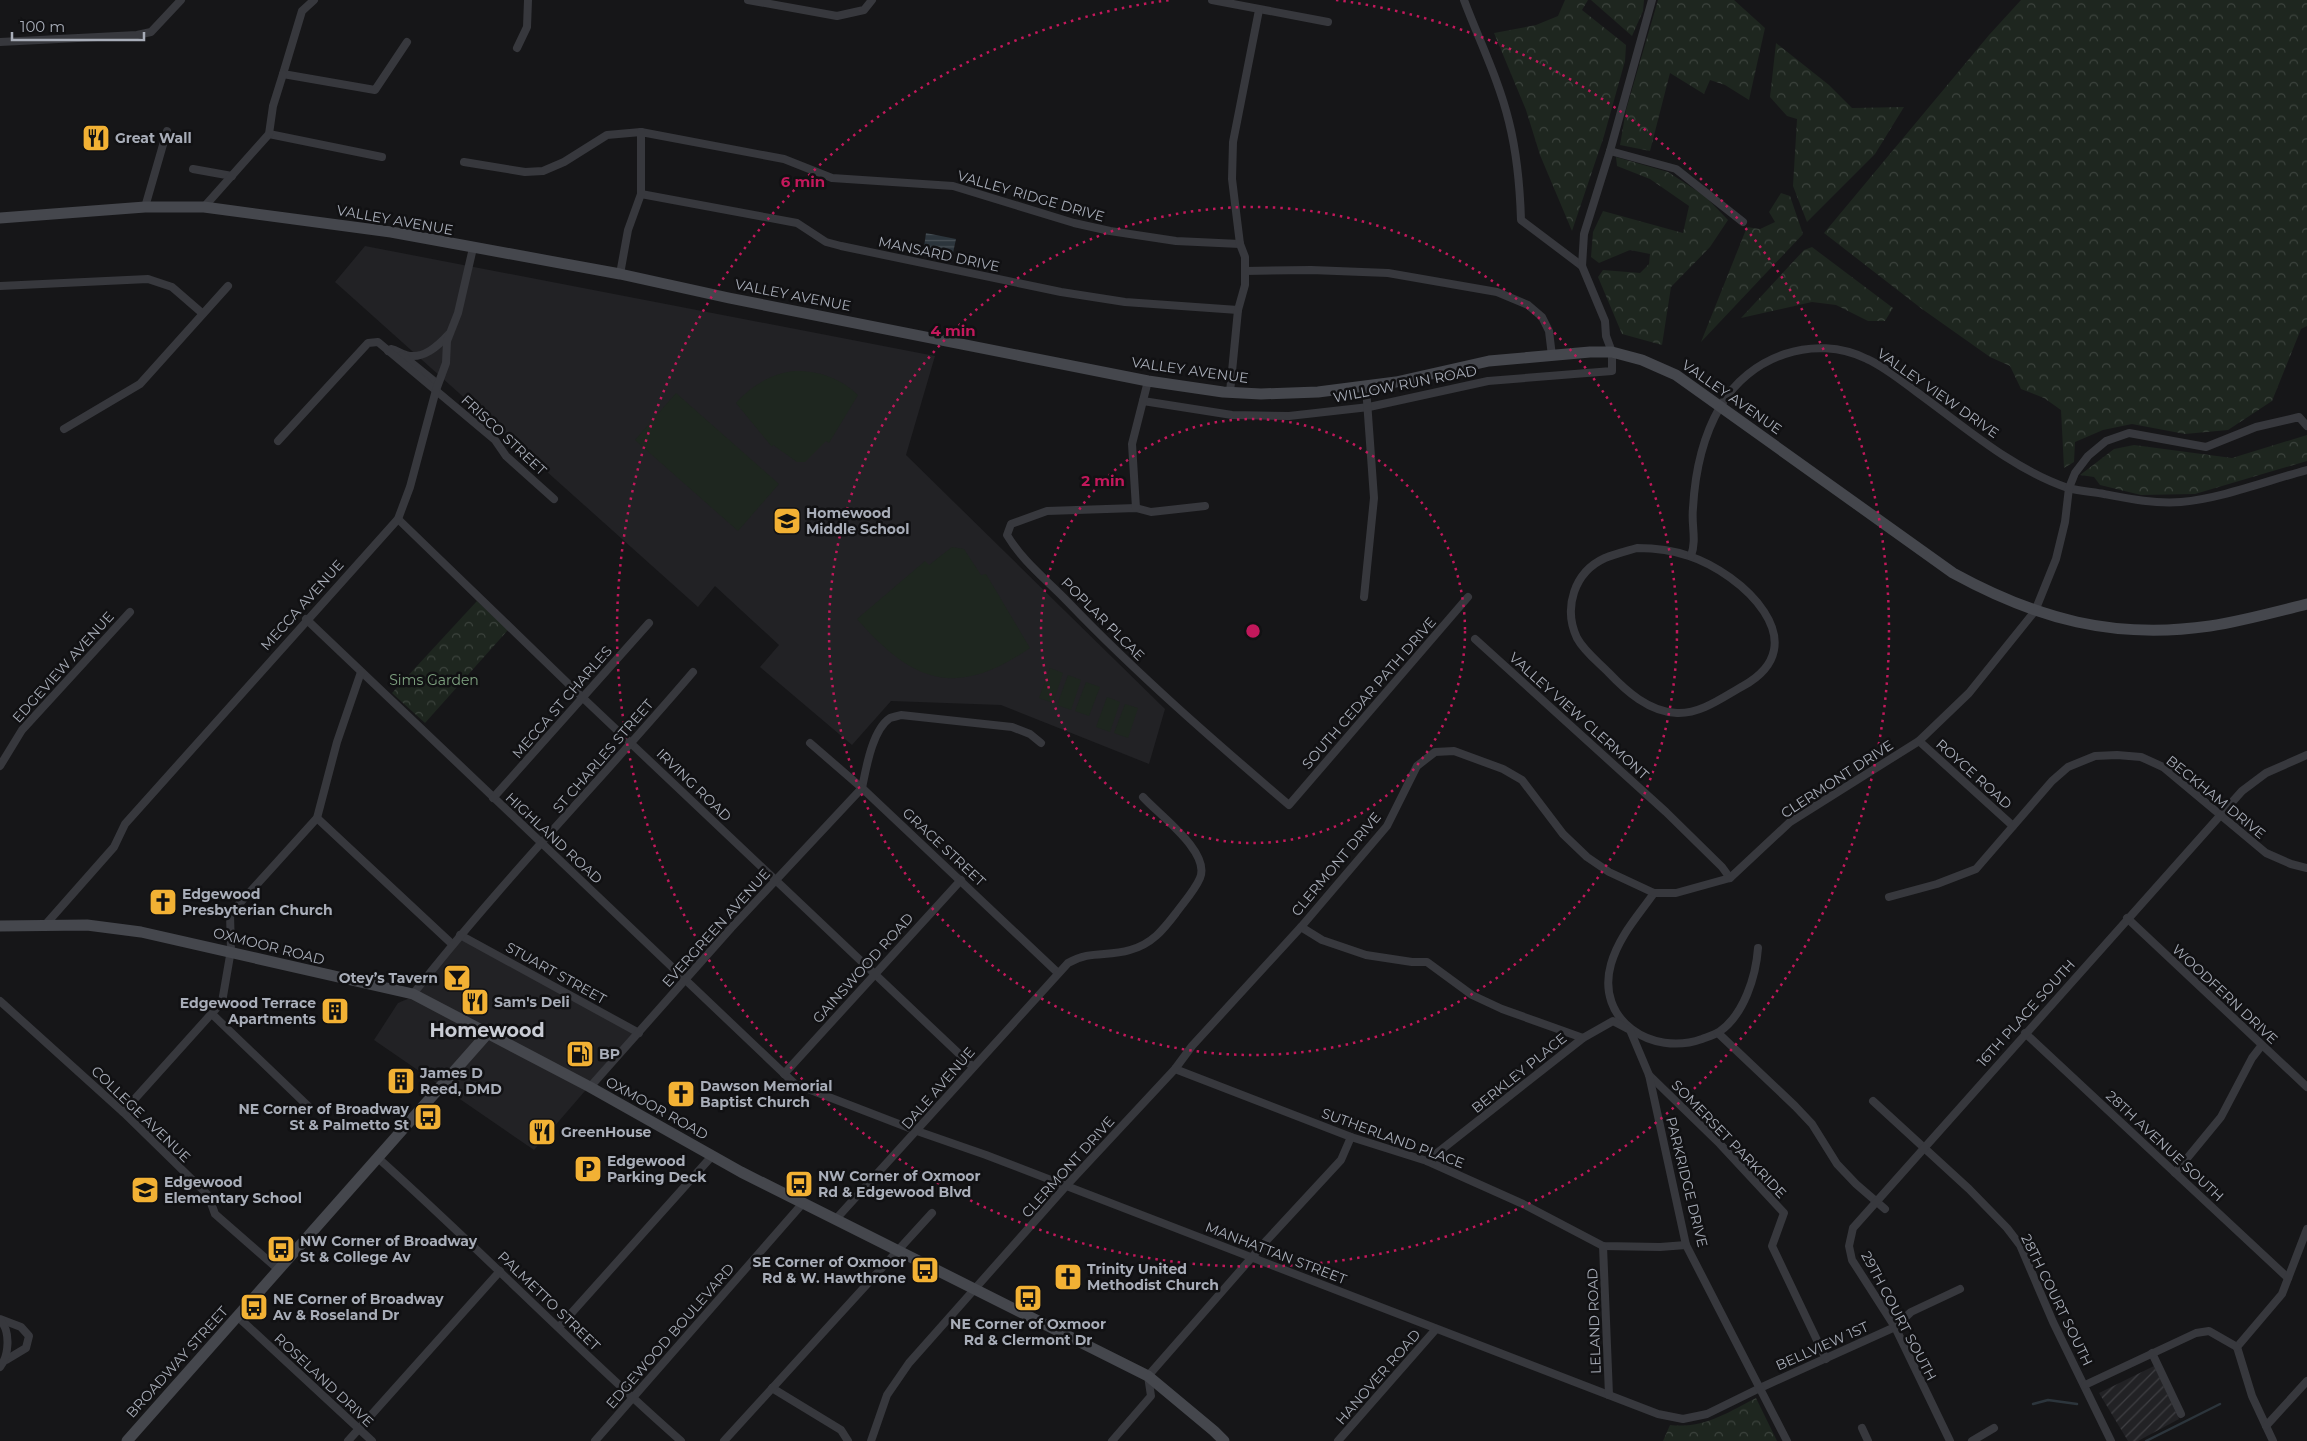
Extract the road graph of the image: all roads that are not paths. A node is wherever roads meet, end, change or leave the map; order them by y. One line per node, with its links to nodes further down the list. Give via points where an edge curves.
1 (181, 0): 11 (street, via 151,32)
2 (314, 0): 14 (street, via 302,10)
3 (528, 0): 13 (street, via 527,27)
4 (748, 0): 5 (street, via 837,16 864,10)
5 (872, 0)
6 (1212, 0): 9 (street)
7 (1464, 0): 30 (street, via 1509,121 1519,180 1521,220)
8 (1652, 0): 18 (street)
9 (1259, 10): 10 (street); 28 (street, via 1233,142 1232,179)
10 (1328, 22)
11 (0, 42)
12 (407, 42): 14 (street, via 375,90)
13 (517, 48)
14 (283, 74): 17 (street)
15 (167, 131): 24 (street)
16 (641, 132): 20 (street, VALLEY RIDGE DRIVE, via 607,135 543,171 524,172); 23 (street); 28 (street, VALLEY RIDGE DRIVE, via 784,159 832,178 953,186 1110,231 1176,241)
17 (269, 134): 19 (street); 22 (street)
18 (1610, 151): 27 (street, via 1676,169); 30 (street, via 1584,234)
19 (382, 157)
20 (464, 162)
21 (193, 169): 22 (street)
22 (232, 176): 25 (street)
23 (642, 194): 32 (street, via 628,230); 35 (street, MANSARD DRIVE, via 797,223 826,242 841,246 1062,292 1125,302)
24 (145, 207): 25 (main road, VALLEY AVENUE); 26 (main road, VALLEY AVENUE)
25 (204, 207): 29 (main road, VALLEY AVENUE, via 391,232)
26 (0, 218)
27 (1743, 222)
28 (1240, 244): 31 (street, via 1245,257)
29 (473, 248): 32 (main road, VALLEY AVENUE); 37 (street, MECCA AVENUE)
30 (1582, 266): 39 (street, via 1605,321)
31 (1245, 271): 35 (street); 40 (street, via 1388,273 1497,292 1528,305 1542,318 1550,331)
32 (620, 274): 41 (main road, VALLEY AVENUE)
33 (0, 286): 36 (street, via 148,279 172,286)
34 (228, 286): 36 (street)
35 (1238, 310): 44 (street)
36 (202, 313): 49 (street, via 140,384)
37 (451, 332): 38 (street, via 434,349 422,354 407,356); 43 (street, MECCA AVENUE)
38 (392, 350): 43 (street, via 434,382); 50 (street, via 378,342 368,343)
39 (1612, 352): 40 (main road, VALLEY AVENUE); 46 (main road, VALLEY AVENUE, via 1642,360 1676,375); 47 (street, WILLOW RUN ROAD, via 1612,370 1488,381)
40 (1552, 356): 42 (main road, VALLEY AVENUE, via 1488,361)
41 (1148, 381): 44 (main road, VALLEY AVENUE); 45 (street)
42 (1366, 387): 44 (main road, VALLEY AVENUE, via 1310,393); 47 (street)
43 (436, 390): 53 (street, FRISCO STREET, via 494,440 506,456); 56 (street, MECCA AVENUE)
44 (1230, 392)
45 (1143, 401): 47 (street, WILLOW RUN ROAD, via 1232,415 1289,416); 55 (street, via 1132,444)
46 (1720, 406): 52 (street, VALLEY VIEW DRIVE, via 1742,380 1774,358 1805,348 1837,349 1867,359 1894,375 2016,464); 57 (street, VALLEY VIEW DRIVE, via 1704,441 1696,472 1692,510 1695,544); 61 (main road, VALLEY AVENUE, via 1953,573 1992,594)
47 (1369, 407): 58 (street, via 1374,498)
48 (2307, 426): 52 (street, CLERMONT DRIVE, via 2299,417 2256,427 2206,446 2129,433 2106,441 2088,456 2074,473)
49 (64, 429)
50 (278, 442)
51 (2307, 470): 52 (street, VALLEY VIEW DRIVE, via 2181,502 2143,501)
52 (2069, 488): 61 (street, CLERMONT DRIVE, via 2056,560)
53 (554, 499)
54 (1205, 506): 55 (street, via 1151,512)
55 (1136, 508): 78 (street, POPLAR PLCAE, via 1048,511 1011,524 1007,535 1018,554 1099,635)
56 (398, 519): 63 (street, MECCA AVENUE); 68 (street, IRVING ROAD)
57 (1691, 556): 57 (street, via 1664,549 1637,548 1604,559 1577,583 1570,615 1578,639 1622,686 1659,710 1678,713 1708,706 1754,680 1768,668 1775,650 1775,639 1764,610 1740,585)
58 (1364, 597)
59 (1468, 597): 78 (street, SOUTH CEDAR PATH DRIVE)
60 (2307, 604): 61 (main road, VALLEY AVENUE, via 2211,626 2162,631 2105,628)
61 (2035, 611): 69 (street, CLERMONT DRIVE, via 1969,693)
62 (130, 612): 74 (street, EDGEVIEW AVENUE, via 22,730)
63 (306, 619): 66 (street, HIGHLAND ROAD); 90 (street, MECCA AVENUE, via 125,824 114,847)
64 (649, 623): 68 (street, MECCA ST CHARLES)
65 (1475, 639): 84 (street, VALLEY VIEW CLERMONT, via 1666,812)
66 (361, 672): 77 (street, HIGHLAND ROAD); 80 (street, via 337,742)
67 (693, 672): 70 (street, ST CHARLES STREET)
68 (583, 698): 70 (street, IRVING ROAD); 77 (street, MECCA ST CHARLES)
69 (1918, 741): 81 (street, ROYCE ROAD); 84 (street, CLERMONT DRIVE, via 1790,822)
70 (632, 743): 82 (street, ST CHARLES STREET); 86 (street, IRVING ROAD)
71 (810, 743): 75 (street, GRACE STREET)
72 (1042, 743): 75 (street, via 1012,727 901,715 890,718 883,726 867,761)
73 (2307, 755): 79 (street, 16TH PLACE SOUTH, via 2266,773 2242,791)
74 (0, 766)
75 (862, 788): 85 (street, GRACE STREET); 86 (street, EVERGREEN AVENUE)
76 (1143, 797): 97 (street, DALE AVENUE, via 1189,842 1201,866 1201,876 1161,933 1146,945 1129,951 1086,954 1068,963)
77 (493, 798): 82 (street, HIGHLAND ROAD)
78 (1288, 805)
79 (2220, 816): 81 (street, BECKHAM DRIVE, via 2163,767 2140,757 2117,754 2095,756 2068,767); 83 (street, BECKHAM DRIVE, via 2266,853); 89 (street, 16TH PLACE SOUTH)
80 (317, 818): 94 (street); 96 (street, via 230,914)
81 (2013, 826): 88 (street, BECKHAM DRIVE, via 1976,869 1937,884)
82 (542, 844): 93 (street, ST CHARLES STREET); 99 (street, HIGHLAND ROAD)
83 (2307, 868)
84 (1730, 878): 87 (street, CLERMONT DRIVE, via 1676,894)
85 (961, 880): 97 (street, GRACE STREET); 98 (street, GAINSWOOD ROAD)
86 (775, 882): 98 (street, IRVING ROAD); 99 (street, EVERGREEN AVENUE)
87 (1654, 893): 92 (street, CLERMONT DRIVE, via 1609,872 1588,858 1563,834 1522,780 1503,769 1454,751 1435,752 1417,766 1387,826); 103 (street, via 1629,927 1611,964 1608,989 1615,1012)
88 (1889, 896)
89 (2127, 918): 107 (street, 16TH PLACE SOUTH); 109 (street, WOODFERN DRIVE)
90 (46, 924): 91 (main road, OXMOOR ROAD); 96 (main road, OXMOOR ROAD, via 110,927)
91 (0, 926)
92 (1301, 927): 108 (street, via 1322,940 1366,955 1427,962 1472,995); 111 (street, CLERMONT DRIVE, via 1192,1046)
93 (460, 935): 94 (street, ST CHARLES STREET); 105 (street, STUART STREET)
94 (452, 944): 100 (street, ST CHARLES STREET)
95 (1758, 948): 106 (street, via 1750,988 1732,1021)
96 (231, 950): 100 (main road, OXMOOR ROAD); 102 (street, via 222,1002)
97 (1058, 973): 110 (street, DALE AVENUE)
98 (874, 976): 110 (street, IRVING ROAD); 112 (street, GAINSWOOD ROAD)
99 (686, 979): 105 (street, EVERGREEN AVENUE); 112 (street, HIGHLAND ROAD)
100 (413, 994): 104 (main road, OXMOOR ROAD)
101 (0, 1001): 118 (street, COLLEGE AVENUE)
102 (212, 1014): 117 (street); 118 (street)
103 (1630, 1030): 106 (street, via 1658,1042 1686,1044); 108 (street, BERKLEY PLACE, via 1613,1021); 113 (street, PARKRIDGE DRIVE)
104 (488, 1033): 115 (main road, OXMOOR ROAD); 123 (main road, BROADWAY STREET)
105 (639, 1033): 115 (street, EVERGREEN AVENUE)
106 (1718, 1033): 127 (street, via 1795,1106 1812,1124 1837,1164)
107 (2025, 1033): 121 (street, 16TH PLACE SOUTH); 125 (street, 28TH AVENUE SOUTH)
108 (1583, 1038): 124 (street, BERKLEY PLACE)
109 (2262, 1045): 114 (street, WOODFERN DRIVE); 125 (street, via 2221,1117)
110 (973, 1067): 119 (street, DALE AVENUE)
111 (1175, 1069): 120 (street, SUTHERLAND PLACE); 126 (street, CLERMONT DRIVE)
112 (784, 1074): 119 (street, MANHATTAN STREET, via 795,1084)
113 (1649, 1075): 134 (street, PARKRIDGE DRIVE); 150 (street, SOMERSET PARKRIDE, via 1720,1144 1784,1213 1772,1246)
114 (2307, 1086)
115 (590, 1087): 122 (main road, OXMOOR ROAD)
116 (1873, 1101): 121 (street, 28TH COURT SOUTH)
117 (310, 1108)
118 (123, 1112): 138 (street, COLLEGE AVENUE, via 208,1195 215,1214)
119 (917, 1131): 126 (street, MANHATTAN STREET); 131 (street, DALE AVENUE)
120 (1352, 1137): 124 (street, SUTHERLAND PLACE); 137 (street, via 1341,1160)
121 (1925, 1148): 127 (street, 16TH PLACE SOUTH); 155 (street, 28TH COURT SOUTH, via 1993,1214 2020,1246)
122 (712, 1156): 128 (main road, OXMOOR ROAD); 145 (street)
123 (378, 1158): 138 (main road, BROADWAY STREET); 139 (street, PALMETTO STREET)
124 (1428, 1161): 135 (street, SUTHERLAND PLACE, via 1523,1204)
125 (2175, 1173): 140 (street, 28TH AVENUE SOUTH)
126 (1066, 1186): 137 (street, MANHATTAN STREET); 141 (street, CLERMONT DRIVE)
127 (1876, 1200): 129 (street); 132 (street, 16TH PLACE SOUTH)
128 (803, 1203): 131 (main road, OXMOOR ROAD); 159 (street, EDGEWOOD BOULEVARD)
129 (1885, 1209)
130 (932, 1213): 136 (street)
131 (836, 1219): 136 (main road, OXMOOR ROAD)
132 (1853, 1228): 147 (street, 29TH COURT SOUTH, via 1849,1246 1852,1260)
133 (2307, 1229): 140 (street)
134 (1686, 1245): 135 (street, SUTHERLAND PLACE); 157 (street, PARKRIDGE DRIVE)
135 (1603, 1246): 158 (street, LELAND ROAD)
136 (899, 1250): 141 (main road, OXMOOR ROAD); 156 (street)
137 (1253, 1257): 146 (street, MANHATTAN STREET); 153 (street)
138 (279, 1270): 143 (main road, BROADWAY STREET)
139 (500, 1271): 145 (street, PALMETTO STREET); 164 (street)
140 (2288, 1278): 148 (street, via 2282,1294)
141 (975, 1290): 153 (main road, OXMOOR ROAD); 172 (street, CLERMONT DRIVE, via 909,1363 887,1395)
142 (1960, 1290): 147 (street, via 1911,1312)
143 (238, 1317): 164 (street, ROSELAND DRIVE); 165 (main road, BROADWAY STREET)
144 (0, 1319): 151 (street, via 5,1324); 151 (street, via 21,1327 30,1336 26,1348)
145 (558, 1327): 159 (street, PALMETTO STREET)
146 (1436, 1328): 158 (street, MANHATTAN STREET); 175 (street, HANOVER ROAD)
147 (1895, 1328): 150 (street, BELLVIEW 1ST); 178 (street, 29TH COURT SOUTH)
148 (2236, 1347): 149 (street, via 2209,1331 2196,1333); 161 (street)
149 (2152, 1353): 155 (street); 160 (street)
150 (1826, 1359): 157 (street, BELLVIEW 1ST)
151 (6, 1360): 152 (street)
152 (0, 1367)
153 (1148, 1376): 173 (street, via 1151,1396); 174 (main road, OXMOOR ROAD)
154 (2307, 1381): 161 (street)
155 (2085, 1385): 180 (street, 28TH COURT SOUTH)
156 (772, 1388): 170 (street); 171 (street, via 840,1430)
157 (1760, 1388): 158 (street, MANHATTAN STREET, via 1707,1414 1683,1419 1658,1414); 176 (street, PARKRIDGE DRIVE)
158 (1609, 1395)
159 (633, 1398): 168 (street, EDGEWOOD BOULEVARD); 169 (street, PALMETTO STREET)
160 (2181, 1414)
161 (2266, 1426): 181 (street)
162 (1862, 1428): 177 (street)
163 (1994, 1428): 179 (street)
164 (359, 1429): 166 (street); 167 (street, ROSELAND DRIVE)
165 (127, 1441)
166 (348, 1441)
167 (372, 1441)
168 (595, 1441)
169 (681, 1441)
170 (724, 1441)
171 (848, 1441)
172 (871, 1441)
173 (1112, 1441)
174 (1224, 1441)
175 (1338, 1441)
176 (1787, 1441)
177 (1868, 1441)
178 (1950, 1441)
179 (1972, 1441)
180 (2111, 1441)
181 (2273, 1441)

